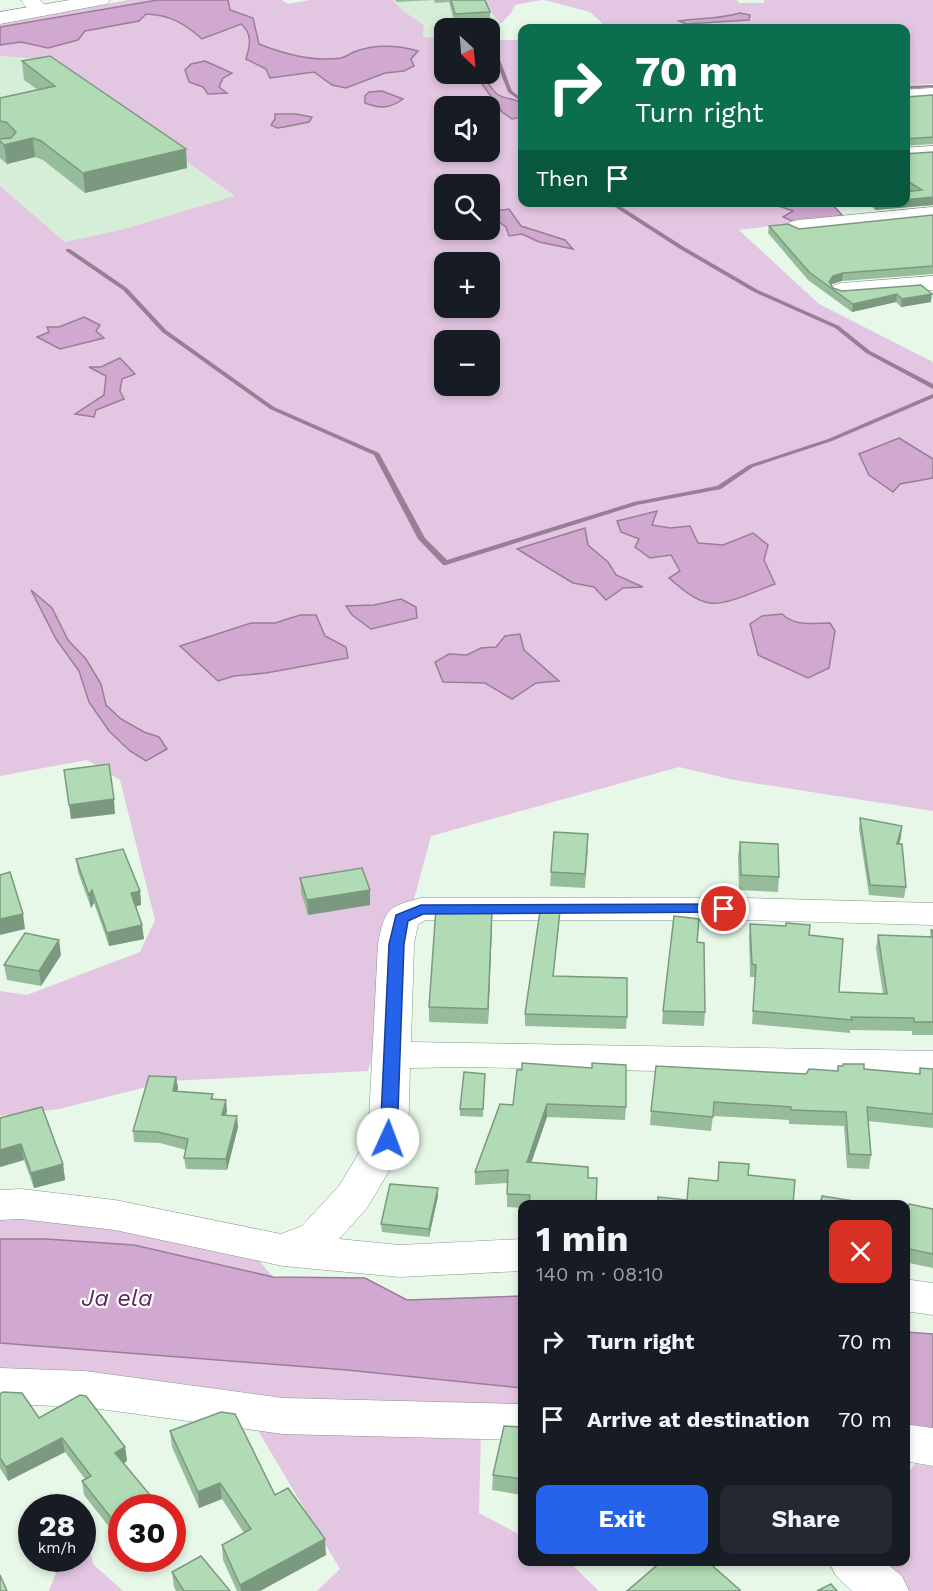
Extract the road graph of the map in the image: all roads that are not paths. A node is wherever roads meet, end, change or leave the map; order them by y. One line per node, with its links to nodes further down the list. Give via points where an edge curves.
1 (101, 0): 2 (street)
2 (35, 5): 3 (street)
3 (0, 18)
4 (933, 94): 5 (street)
5 (910, 96)
6 (933, 152): 7 (street)
7 (910, 154)
8 (933, 214): 9 (street)
9 (798, 227)
10 (933, 283): 11 (street)
11 (842, 290)
12 (933, 914): 13 (street, via 747,909 421,909 401,918 396,944)
13 (392, 1055): 14 (street); 16 (street, via 388,1139 352,1197 317,1237)
14 (933, 1064)
15 (0, 1205): 16 (street, via 116,1215)
16 (283, 1250): 17 (street, via 400,1261)
17 (518, 1255)
18 (910, 1297): 19 (street)
19 (933, 1299)
20 (0, 1386): 21 (street, via 85,1389 283,1416)
21 (518, 1422)
22 (910, 1443): 23 (street)
23 (933, 1447)
24 (857, 1566): 25 (street)
25 (885, 1591)

